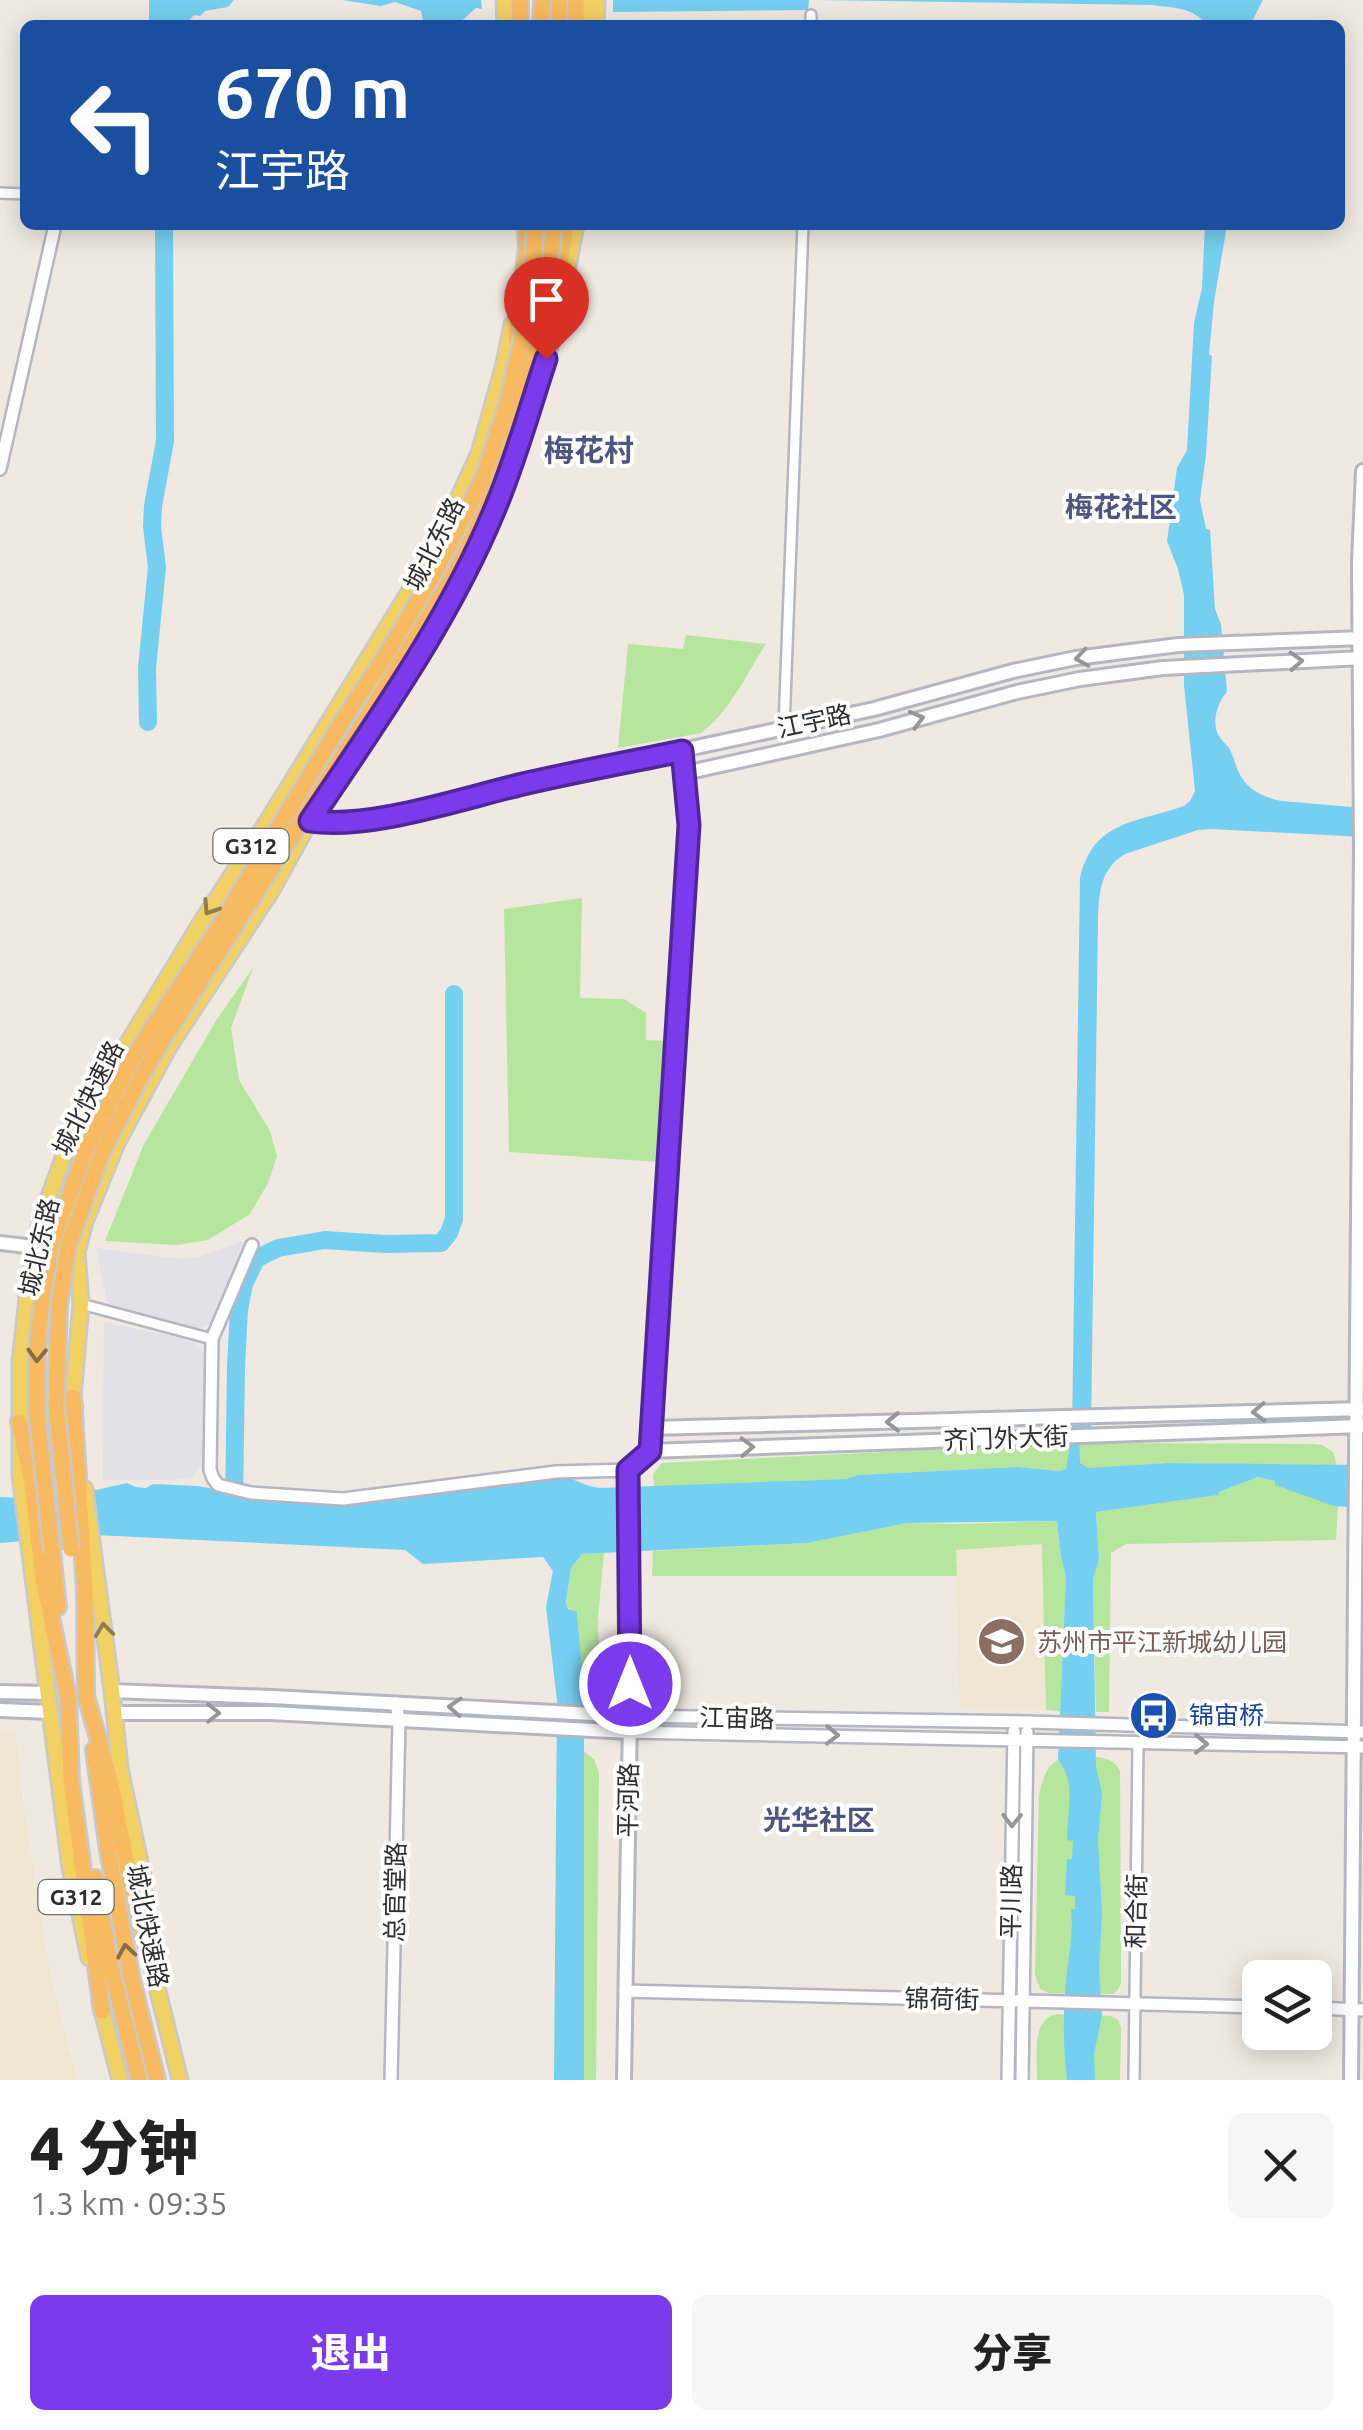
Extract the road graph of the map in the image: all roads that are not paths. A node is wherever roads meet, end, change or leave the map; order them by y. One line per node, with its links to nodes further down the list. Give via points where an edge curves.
1 (54, 230): 10 (street)
2 (524, 230): 18 (main road, 城北东路 / G312, via 520,288 479,453 434,552)
3 (525, 230): 9 (highway, bridge)
4 (536, 230): 9 (highway, 城北快速路, bridge)
5 (553, 230): 9 (highway, 城北快速路, bridge, via 545,309)
6 (565, 230): 9 (highway, bridge, via 553,309)
7 (575, 230): 19 (main road, 城北东路 / G312, via 556,328 494,512 414,663)
8 (803, 230): 14 (street)
9 (515, 404): 37 (highway, 城北快速路, one-way to 37, bridge, via 439,565 134,1056 88,1145 52,1246 36,1351 37,1415); 38 (highway, 城北快速路, bridge, via 499,482 456,571 149,1062 104,1148 68,1246 56,1404)
10 (0, 468)
11 (1363, 471): 12 (main road)
12 (1361, 638): 13 (main road); 14 (main road, 江宇路, one-way to 14, via 1178,645 1040,666)
13 (1361, 658): 16 (main road, 江宇路, one-way to 13, via 1080,679); 17 (main road)
14 (784, 727): 15 (main road, 江宇路)
15 (682, 751): 16 (main road); 19 (main road, 江宇路, via 396,815)
16 (685, 773): 31 (main road, via 689,825)
17 (1361, 793): 20 (main road)
18 (268, 820): 19 (main road, 江宇路); 23 (main road, 城北东路 / G312, one-way to 23, via 68,1145)
19 (310, 821): 24 (main road, 城北东路 / G312, via 117,1143)
20 (1361, 850): 28 (main road)
21 (0, 1243): 23 (main road)
22 (252, 1244): 26 (street)
23 (36, 1246): 24 (main road); 29 (main road, 城北东路 / G312)
24 (77, 1252): 25 (main road, 城北东路 / G312)
25 (80, 1304): 26 (street); 27 (main road, 城北东路 / G312)
26 (212, 1340): 33 (street, via 210,1470 218,1486 343,1500 556,1472)
27 (74, 1397): 35 (main road, 城北东路 / G312, one-way to 27); 38 (highway)
28 (1360, 1409): 30 (main road); 31 (main road, 齐门外大街, one-way to 31)
29 (19, 1422): 36 (main road, 城北东路 / G312); 37 (highway)
30 (1360, 1426): 32 (main road, 齐门外大街, one-way to 30); 46 (main road)
31 (651, 1428): 32 (main road)
32 (650, 1451): 33 (main road)
33 (628, 1477): 43 (main road, 平河路)
34 (0, 1692): 36 (main road)
35 (112, 1692): 39 (main road, 江宙路); 42 (main road, 城北东路 / G312)
36 (48, 1693): 41 (main road, 城北东路 / G312)
37 (68, 1696): 58 (highway, via 71,1781); 60 (highway, 城北快速路, via 111,1968)
38 (86, 1696): 51 (highway); 61 (highway, 城北快速路, one-way to 38, via 131,1976)
39 (396, 1704): 43 (main road, 江宙路, one-way to 39); 44 (street, 总官堂路)
40 (0, 1710): 41 (main road)
41 (50, 1712): 58 (main road, 城北东路 / G312, via 70,1868)
42 (115, 1712): 44 (main road, 江宙路, one-way to 44); 51 (main road, 城北东路 / G312)
43 (630, 1716): 45 (street, 江宙路); 47 (main road, 平河路)
44 (400, 1720): 47 (main road, 江宙路); 63 (street, 总官堂路)
45 (1021, 1722): 46 (street, 江宙路); 48 (street, 平川路)
46 (1359, 1731): 50 (main road)
47 (629, 1732): 48 (street, 江宙路, one-way to 48); 52 (main road, 平河路)
48 (1021, 1739): 49 (street, 江宙路); 53 (street, 平川路)
49 (1138, 1742): 50 (street, 江宙路, one-way to 50); 54 (street, 和合街)
50 (1358, 1747): 57 (main road)
51 (148, 1951): 62 (main road, 城北东路 / G312)
52 (625, 1991): 53 (street, 锦荷街); 64 (main road, 平河路)
53 (1016, 2000): 54 (street, 锦荷街); 65 (street, 平川路); 66 (street, 平川路)
54 (1134, 2004): 55 (street, 锦荷街); 67 (street, 和合街)
55 (1242, 2007)
56 (1332, 2008): 57 (street)
57 (1357, 2009): 68 (main road)
58 (102, 2010): 59 (main road, 城北东路 / G312)
59 (120, 2080)
60 (139, 2080)
61 (157, 2080)
62 (180, 2080)
63 (391, 2080)
64 (624, 2080)
65 (1008, 2080)
66 (1022, 2080)
67 (1134, 2080)
68 (1351, 2080)

